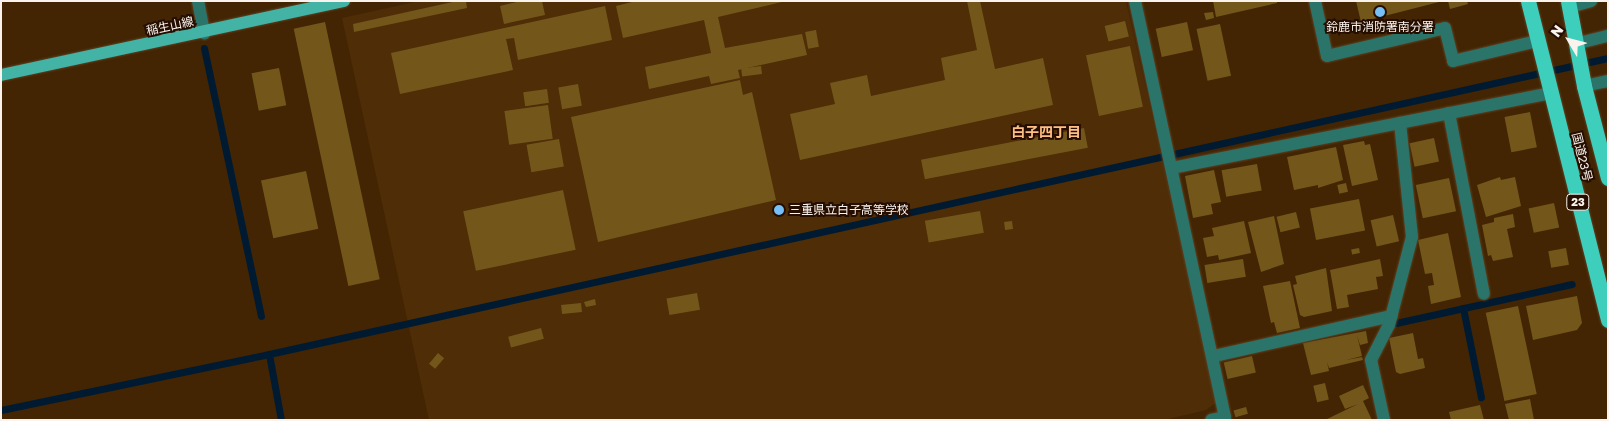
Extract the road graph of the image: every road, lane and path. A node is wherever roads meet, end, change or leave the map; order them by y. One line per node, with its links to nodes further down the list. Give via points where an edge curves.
1 (198, 1): 8 (street)
2 (344, 1): 8 (main road, 稲生山線)
3 (1135, 1): 18 (street)
4 (1315, 1): 11 (street, via 1327,56 1445,28 1453,61)
5 (1528, 1): 11 (highway, 国道23号 / 23)
6 (1591, 1): 7 (street)
7 (1569, 4): 10 (highway, 国道23号)
8 (204, 33): 12 (main road, 稲生山線)
9 (1608, 36): 10 (street)
10 (1575, 44): 13 (highway, 国道23号)
11 (1539, 48): 15 (highway, 国道23号 / 23)
12 (1, 75)
13 (1583, 81): 14 (street); 19 (highway, 国道23号)
14 (1608, 81)
15 (1549, 89): 16 (street); 22 (highway, 国道23号 / 23)
16 (1449, 113): 17 (street); 20 (street)
17 (1400, 123): 18 (street); 21 (street, via 1412,237)
18 (1172, 168): 23 (street)
19 (1608, 178)
20 (1484, 294)
21 (1392, 316): 23 (street); 25 (street, via 1371,360)
22 (1608, 320)
23 (1214, 356): 24 (street, via 1225,417)
24 (1211, 420)
25 (1384, 420)

